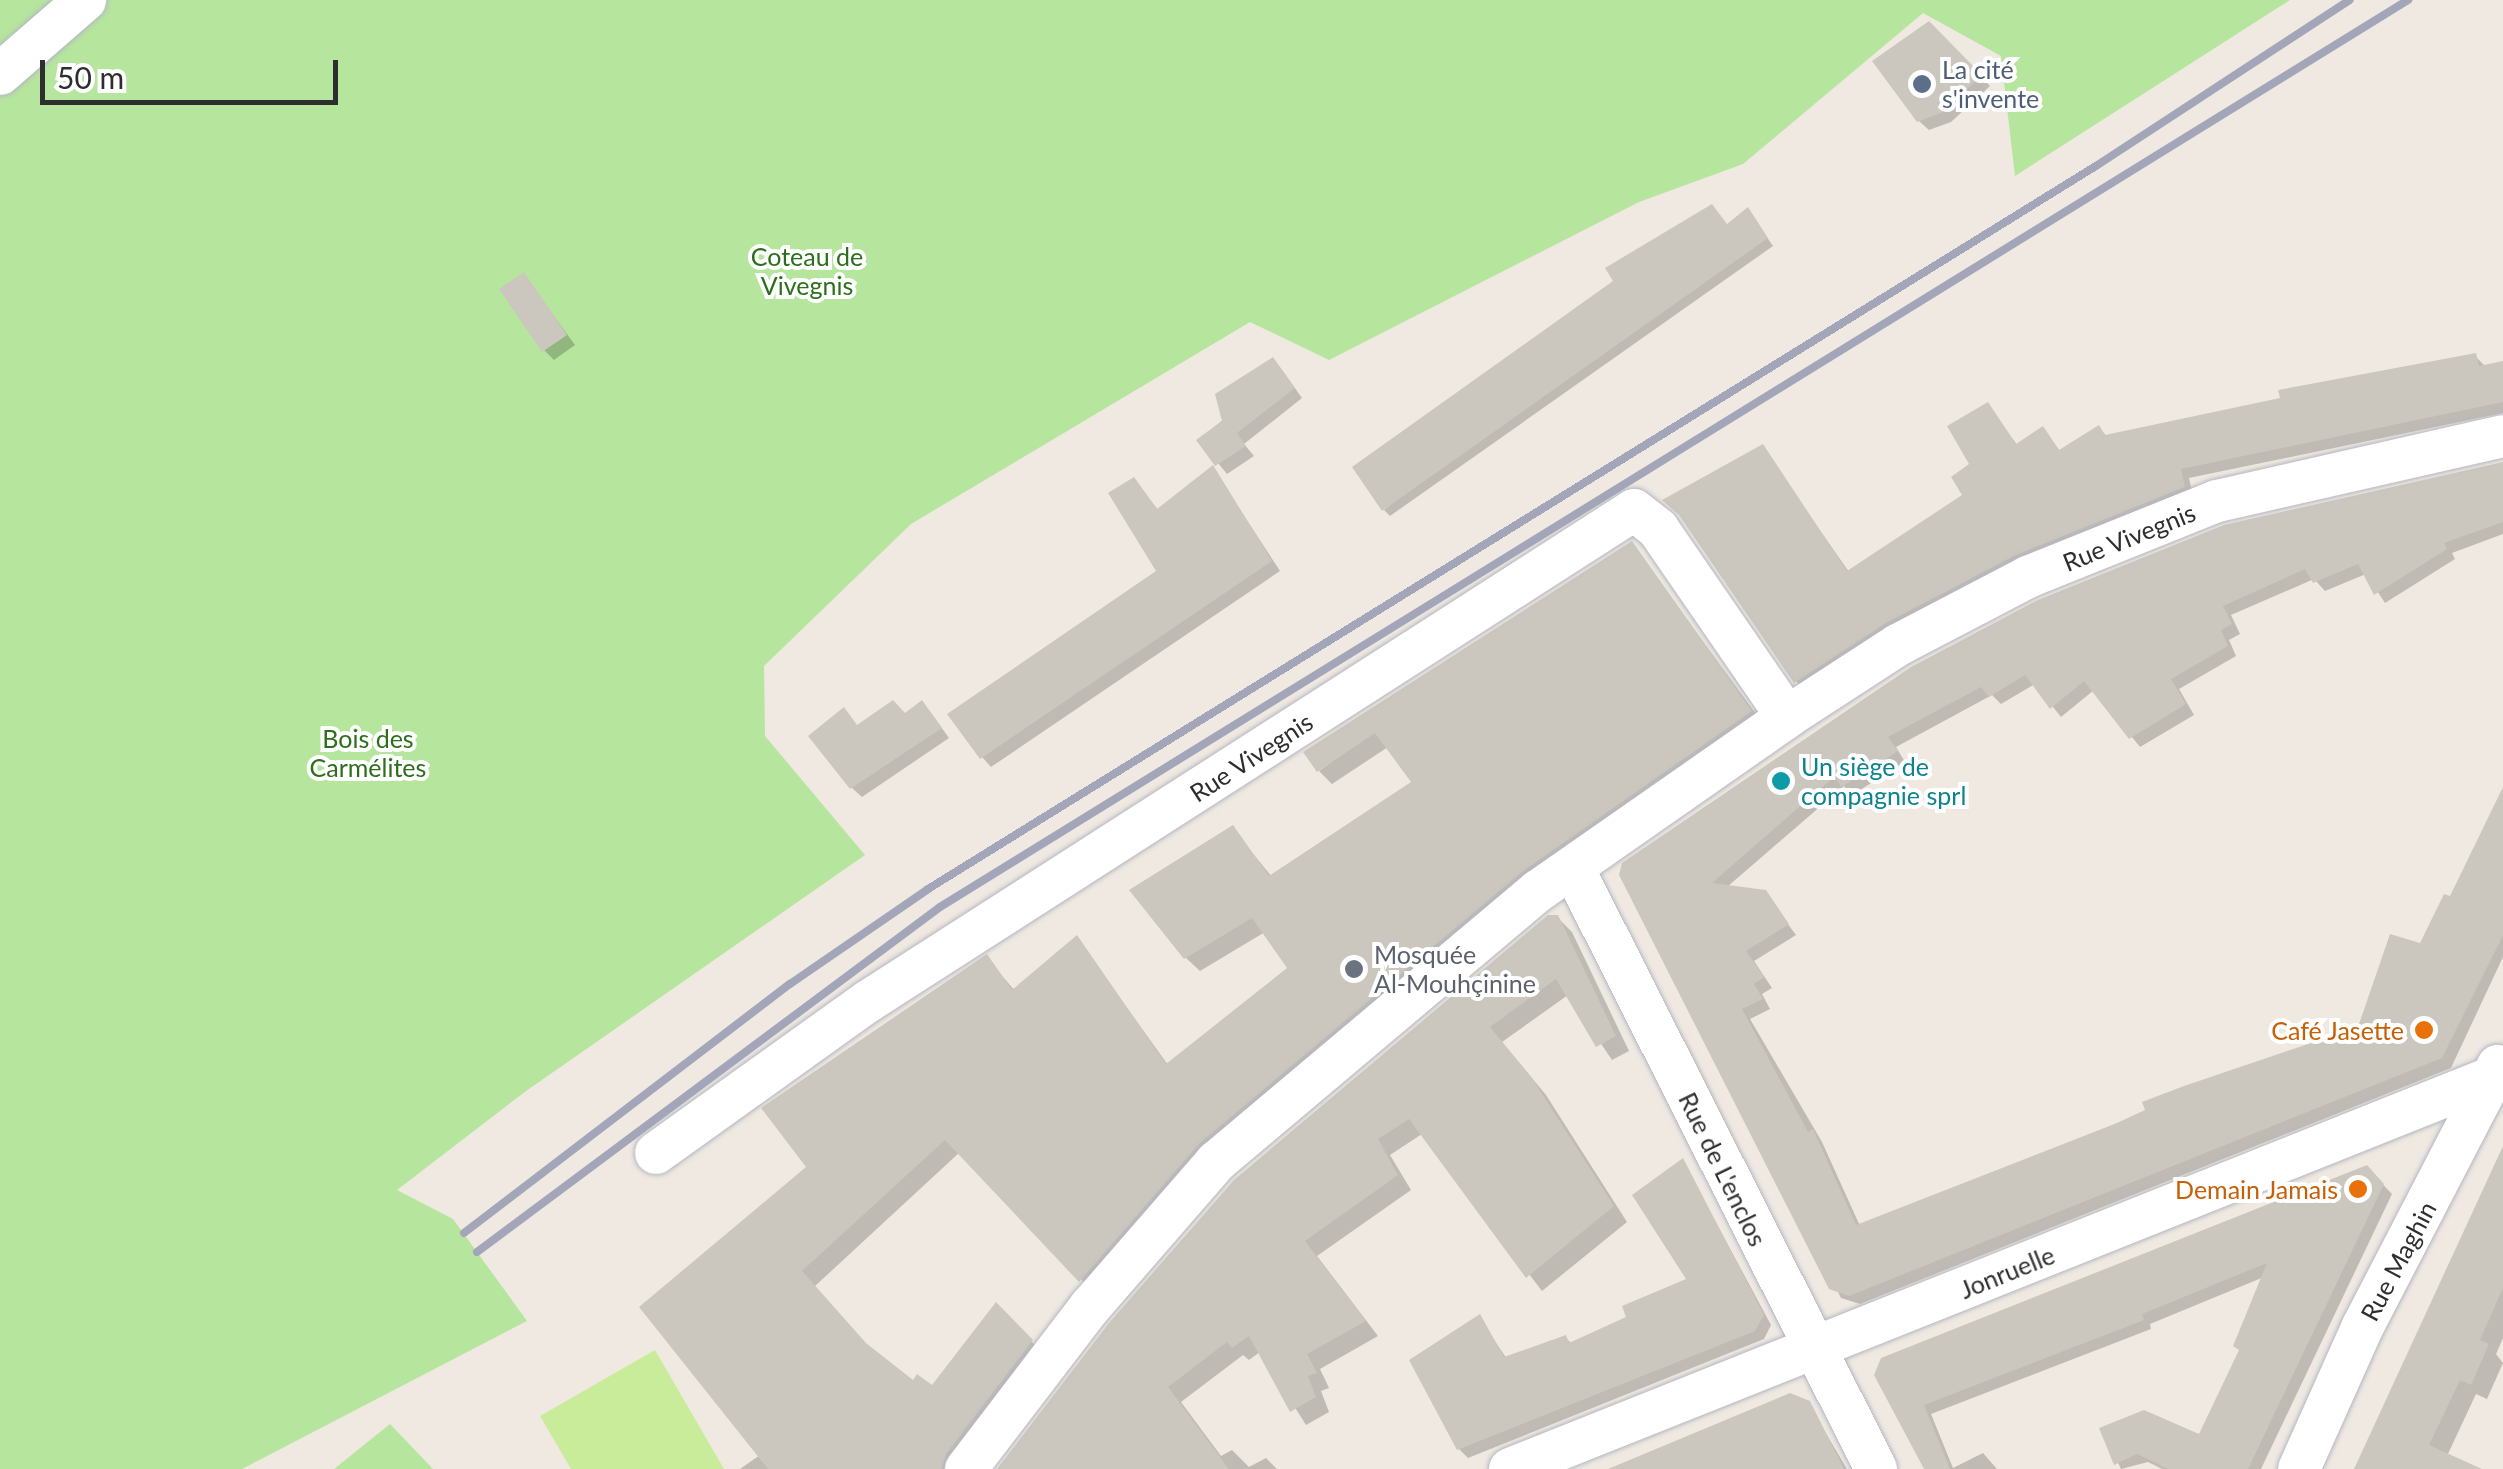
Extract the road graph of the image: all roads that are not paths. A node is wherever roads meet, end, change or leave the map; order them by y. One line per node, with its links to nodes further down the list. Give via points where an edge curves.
1 (85, 0): 2 (street)
2 (0, 74)
3 (2503, 436): 4 (street, Rue Vivegnis, via 2217,501 2028,577 1898,645)
4 (1787, 717): 5 (street, Rue Vivegnis); 7 (street, Rue Vivegnis, via 1658,529 1634,510 867,1002)
5 (1572, 868): 8 (street, Rue de L'enclos); 9 (street, Rue Vivegnis, via 1216,1162 1090,1306)
6 (2500, 1068): 8 (street, Jonruelle); 12 (street, Rue Maghin, via 2363,1326)
7 (656, 1153)
8 (1813, 1350): 10 (street, Jonruelle); 11 (street, Rue de L'enclos)
9 (966, 1469)
10 (1510, 1469)
11 (1876, 1469)
12 (2299, 1469)

